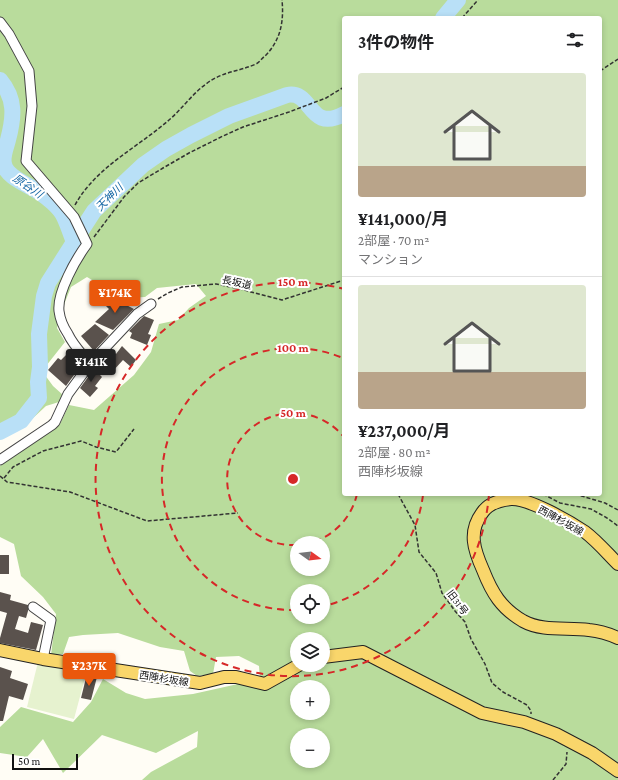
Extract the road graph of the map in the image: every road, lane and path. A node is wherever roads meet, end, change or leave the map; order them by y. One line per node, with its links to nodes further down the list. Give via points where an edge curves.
1 (282, 0): 8 (path, via 282,25 277,41 269,52 258,63 221,74 205,84 169,120 99,174 81,194)
2 (478, 0): 3 (path)
3 (464, 16)
4 (0, 22): 8 (street, via 29,71 32,106 26,161)
5 (618, 59): 6 (path)
6 (602, 70)
7 (342, 88): 9 (path, via 326,98 223,136 138,184 124,197)
8 (72, 215): 9 (street)
9 (87, 244): 12 (street, via 70,272 59,310 68,336)
10 (342, 281): 11 (path, 長坂道, via 282,300 216,284 182,288)
11 (151, 304): 12 (street, via 137,314)
12 (90, 364): 14 (street, via 68,394 55,422)
13 (134, 429): 16 (path, via 116,452 81,440 43,450 13,467)
14 (0, 460)
15 (0, 476): 16 (path)
16 (4, 478): 21 (path, via 7,482 70,492 147,521)
17 (399, 496): 30 (path, 旧31号, via 415,525 419,552 436,573 442,593 465,622 492,683 531,710 531,717)
18 (547, 496): 22 (path, via 560,503 592,509)
19 (582, 496): 20 (path)
20 (618, 510)
21 (238, 513)
22 (618, 526)
23 (618, 564): 25 (main road, 西陣杉坂線, via 596,541 577,527 523,501 512,499 485,508 474,527 474,550 490,587 500,603 513,614 539,627 588,630)
24 (33, 607): 28 (street, via 51,620)
25 (618, 638)
26 (0, 650): 28 (main road, 西陣杉坂線)
27 (330, 656): 30 (main road, via 362,652 482,713)
28 (43, 659): 29 (main road, 西陣杉坂線, via 200,684 224,677 236,677 265,684)
29 (290, 670)
30 (524, 722): 31 (main road)
31 (562, 737): 32 (main road); 33 (path, via 568,749 566,764)
32 (618, 771)
33 (554, 780)

